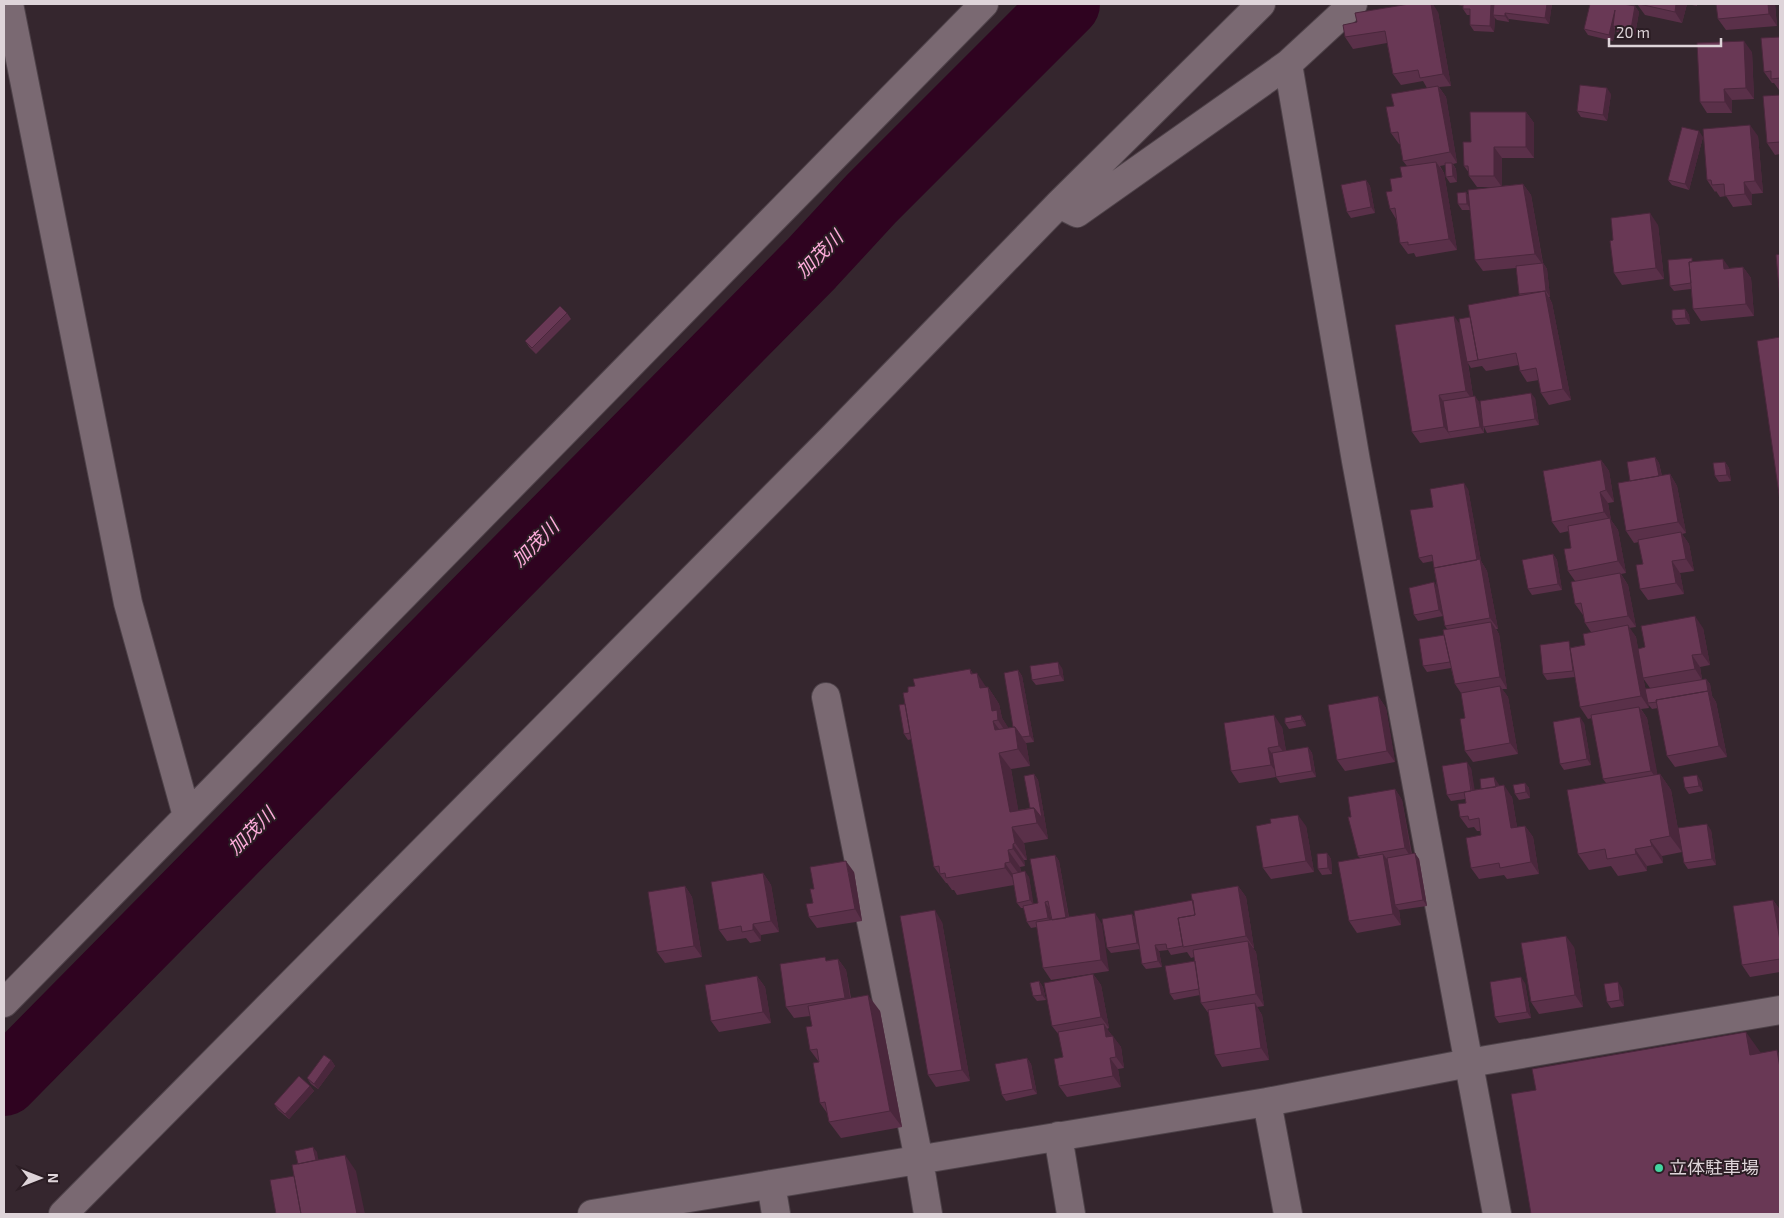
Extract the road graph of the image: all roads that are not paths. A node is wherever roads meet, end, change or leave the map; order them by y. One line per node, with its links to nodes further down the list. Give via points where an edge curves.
1 (9, 4): 8 (street, via 128,603)
2 (984, 4): 8 (street)
3 (1261, 4): 6 (street)
4 (1353, 4): 5 (street)
5 (1288, 64): 6 (street, via 1077,213); 11 (street, via 1356,462)
6 (1059, 204): 16 (street, via 832,438)
7 (826, 697): 14 (street)
8 (187, 816): 9 (street)
9 (4, 1003)
10 (1780, 1010): 11 (street)
11 (1469, 1063): 12 (street); 22 (street)
12 (1268, 1102): 13 (street); 21 (street)
13 (1058, 1136): 14 (street); 20 (street)
14 (919, 1160): 15 (street); 19 (street)
15 (771, 1184): 17 (street); 18 (street)
16 (64, 1214)
17 (592, 1214)
18 (776, 1214)
19 (928, 1214)
20 (1071, 1214)
21 (1288, 1214)
22 (1497, 1214)

